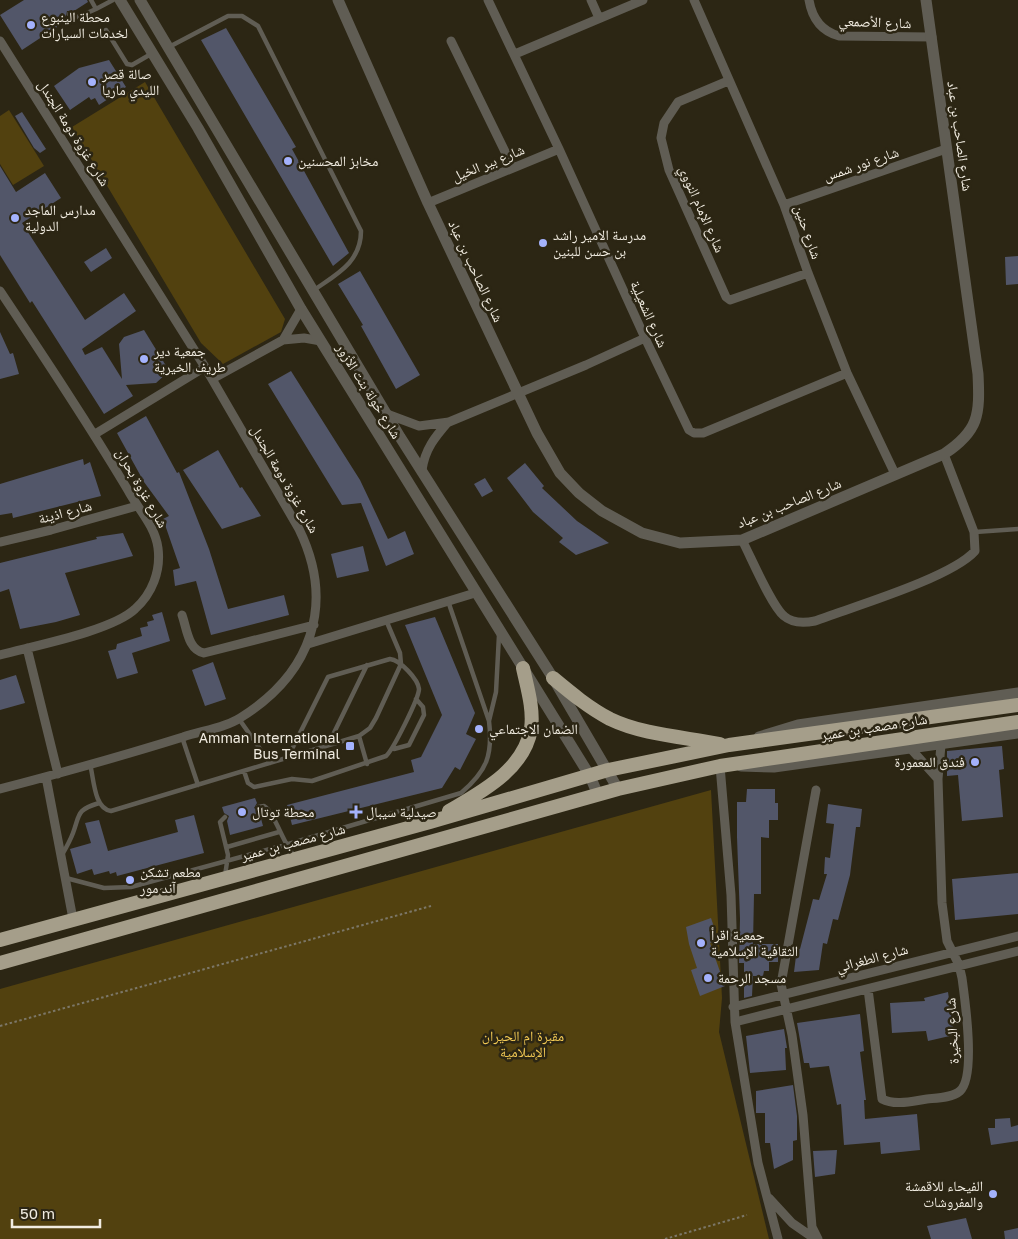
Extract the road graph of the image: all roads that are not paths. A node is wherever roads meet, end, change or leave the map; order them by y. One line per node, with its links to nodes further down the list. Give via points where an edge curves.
1 (91, 0): 12 (lane)
2 (113, 0): 12 (lane)
3 (120, 0): 20 (street, شارع خولة بنت الأزور)
4 (140, 0): 19 (street, شارع خولة بنت الأزور)
5 (338, 0): 28 (street, شارع الصاحب بن عباد)
6 (488, 0): 21 (street, شارع الشعيلية)
7 (591, 0): 14 (street)
8 (643, 0): 14 (street)
9 (694, 0): 22 (street, شارع حنين)
10 (809, 0): 16 (street, شارع الأصمعي, via 818,24 829,33 839,36)
11 (926, 0): 16 (street, شارع الصاحب بن عباد)
12 (96, 9): 13 (lane, via 78,16)
13 (69, 14)
14 (599, 18): 21 (street)
15 (106, 30): 20 (lane, via 127,64 132,65)
16 (932, 37): 26 (street, شارع الصاحب بن عباد)
17 (0, 41): 37 (street, شارع غزوة دومة الجندل)
18 (451, 41): 27 (street)
19 (168, 47): 23 (street, شارع خولة بنت الأزور); 31 (lane, via 228,16 242,16 258,26 361,231 357,254 346,268)
20 (152, 53): 24 (street, شارع خولة بنت الأزور)
21 (515, 54): 25 (street, شارع الشعيلية)
22 (728, 81): 29 (street, شارع حنين); 30 (street, شارع الإمام النووي, via 678,102 670,112 661,138 669,170 730,300)
23 (213, 121): 24 (street); 31 (street, شارع خولة بنت الأزور)
24 (198, 128): 33 (street, شارع خولة بنت الأزور)
25 (560, 149): 27 (street, شارع بير الخيل); 34 (street, شارع الشعيلية)
26 (946, 149): 29 (street, شارع نور شمس); 44 (street, شارع الصاحب بن عباد, via 979,396 973,428 962,442)
27 (513, 168): 28 (street, شارع بير الخيل)
28 (428, 202): 40 (street, شارع الصاحب بن عباد)
29 (784, 205): 30 (street, شارع حنين)
30 (808, 273): 38 (street, شارع حنين)
31 (314, 290): 41 (street, شارع خولة بنت الأزور)
32 (0, 291): 43 (street, شارع غزوة بحران)
33 (301, 310): 35 (street); 36 (street, شارع خولة بنت الأزور)
34 (645, 338): 38 (street, شارع الشعيلية, via 685,424 694,433 703,433); 40 (street)
35 (283, 340): 36 (street, via 304,338); 39 (street)
36 (321, 341): 52 (street, شارع خولة بنت الأزور)
37 (205, 368): 39 (street, شارع غزوة دومة الجندل); 43 (street)
38 (847, 374): 46 (street, شارع حنين)
39 (212, 379): 56 (street, شارع غزوة دومة الجندل, via 310,551 317,588)
40 (517, 393): 42 (street); 50 (street, شارع الصاحب بن عباد, via 560,473 602,511 642,533 680,544)
41 (387, 414): 42 (street, via 419,426); 45 (street, شارع خولة بنت الأزور)
42 (449, 422): 45 (street, via 430,443)
43 (95, 434): 47 (street, شارع غزوة بحران)
44 (944, 454): 46 (street, شارع الصاحب بن عباد); 49 (street)
45 (422, 470): 64 (street, شارع خولة بنت الأزور)
46 (895, 474): 50 (street, شارع الصاحب بن عباد)
47 (137, 506): 51 (street, شارع اذينة); 59 (street, شارع غزوة بحران, via 149,521 158,548 154,581 140,605 111,624)
48 (1018, 529): 49 (lane)
49 (974, 532): 50 (street, via 975,551 968,559 931,578 804,623 784,616)
50 (742, 540)
51 (0, 542)
52 (475, 593): 53 (street); 57 (street, شارع خولة بنت الأزور)
53 (448, 601): 55 (street); 69 (lane)
54 (182, 615): 56 (street, via 192,645 204,653)
55 (386, 620): 58 (street); 61 (lane, via 400,653)
56 (314, 625): 58 (street, شارع غزوة دومة الجندل)
57 (500, 631): 63 (street, شارع خولة بنت الأزور); 69 (lane, via 497,679)
58 (308, 644): 68 (street, شارع غزوة دومة الجندل, via 270,696)
59 (27, 648): 60 (street, شارع غزوة بحران); 86 (street)
60 (0, 655)
61 (401, 664): 62 (lane, via 390,659); 66 (lane, via 418,686); 72 (lane, via 376,718 370,728)
62 (367, 665): 74 (lane); 79 (lane, via 332,675 326,680)
63 (523, 668): 87 (street, شارع خولة بنت الأزور); 98 (highway, via 531,710 531,729 526,746 516,761 488,788)
64 (553, 678): 75 (highway, via 611,720 644,730); 84 (street, شارع خولة بنت الأزور)
65 (1018, 693): 75 (street, شارع مصعب بن عمير, via 798,725)
66 (416, 700): 77 (lane); 77 (lane, via 423,707 424,715 409,744)
67 (1018, 705): 75 (highway, شارع مصعب بن عمير)
68 (239, 719): 73 (street, شارع غزوة دومة الجندل); 80 (lane)
69 (489, 721): 100 (lane, via 492,742 487,762 477,780 461,793)
70 (1018, 722): 83 (highway, شارع مصعب بن عمير)
71 (1018, 733): 76 (street, شارع مصعب بن عمير)
72 (359, 736): 74 (lane); 82 (lane)
73 (182, 737): 81 (street, شارع غزوة دومة الجندل); 90 (lane)
74 (328, 745): 79 (lane)
75 (735, 745): 84 (highway, شارع مصعب بن عمير)
76 (941, 745): 78 (street, شارع مصعب بن عمير); 89 (street, شارع البخيرة)
77 (394, 749): 82 (lane)
78 (911, 749): 83 (street, شارع مصعب بن عمير, via 774,767); 89 (street)
79 (288, 757): 80 (lane)
80 (270, 763): 85 (lane)
81 (90, 764): 86 (street, شارع غزوة دومة الجندل); 95 (lane)
82 (366, 764): 85 (lane, via 312,782 292,779 254,787 248,783)
83 (727, 765): 91 (highway, شارع مصعب بن عمير); 116 (street)
84 (608, 770): 87 (highway, شارع مصعب بن عمير); 91 (street, شارع خولة بنت الأزور)
85 (244, 771): 90 (lane)
86 (58, 774): 88 (street, شارع غزوة دومة الجندل)
87 (590, 776): 94 (street, شارع خولة بنت الأزور); 98 (highway, شارع مصعب بن عمير)
88 (46, 777): 92 (street, شارع غزوة دومة الجندل); 102 (street)
89 (938, 779): 111 (street, شارع البخيرة, via 942,902 947,941)
90 (198, 785): 95 (lane, via 111,812 104,810)
91 (618, 789): 94 (highway, شارع مصعب بن عمير)
92 (0, 790)
93 (816, 790): 115 (street, via 782,972)
94 (598, 795): 112 (highway, شارع مصعب بن عمير)
95 (99, 803): 102 (lane, via 84,808 78,815)
96 (258, 807): 99 (lane, via 270,810)
97 (225, 817): 101 (lane, via 220,825)
98 (430, 822): 103 (highway, شارع مصعب بن عمير)
99 (279, 832): 100 (lane); 101 (lane)
100 (285, 845): 103 (lane); 104 (lane)
101 (227, 847): 104 (lane)
102 (62, 856): 105 (street)
103 (296, 858): 106 (highway, شارع مصعب بن عمير)
104 (229, 860): 105 (lane, via 122,888 104,888); 106 (lane)
105 (66, 878): 107 (street)
106 (224, 878): 107 (highway, شارع مصعب بن عمير)
107 (73, 919): 109 (highway, شارع مصعب بن عمير)
108 (1018, 936): 111 (street, شارع الطغرائي)
109 (0, 940)
110 (1018, 951): 113 (street, شارع الطغرائي)
111 (952, 952): 113 (street, شارع البخيرة); 115 (street, شارع الطغرائي)
112 (0, 963)
113 (959, 965): 114 (street, شارع الطغرائي); 114 (street, شارع البخيرة, via 968,1074 960,1091 948,1096 898,1102 882,1099)
114 (868, 989): 117 (street, شارع الطغرائي)
115 (783, 995): 116 (street, شارع الطغرائي); 117 (street)
116 (733, 1007): 118 (street)
117 (787, 1010): 118 (street, شارع الطغرائي); 121 (street, via 803,1115 812,1227)
118 (735, 1022): 119 (street, via 756,1153)
119 (767, 1194): 120 (street); 121 (street, via 792,1223)
120 (778, 1239)
121 (816, 1239)

